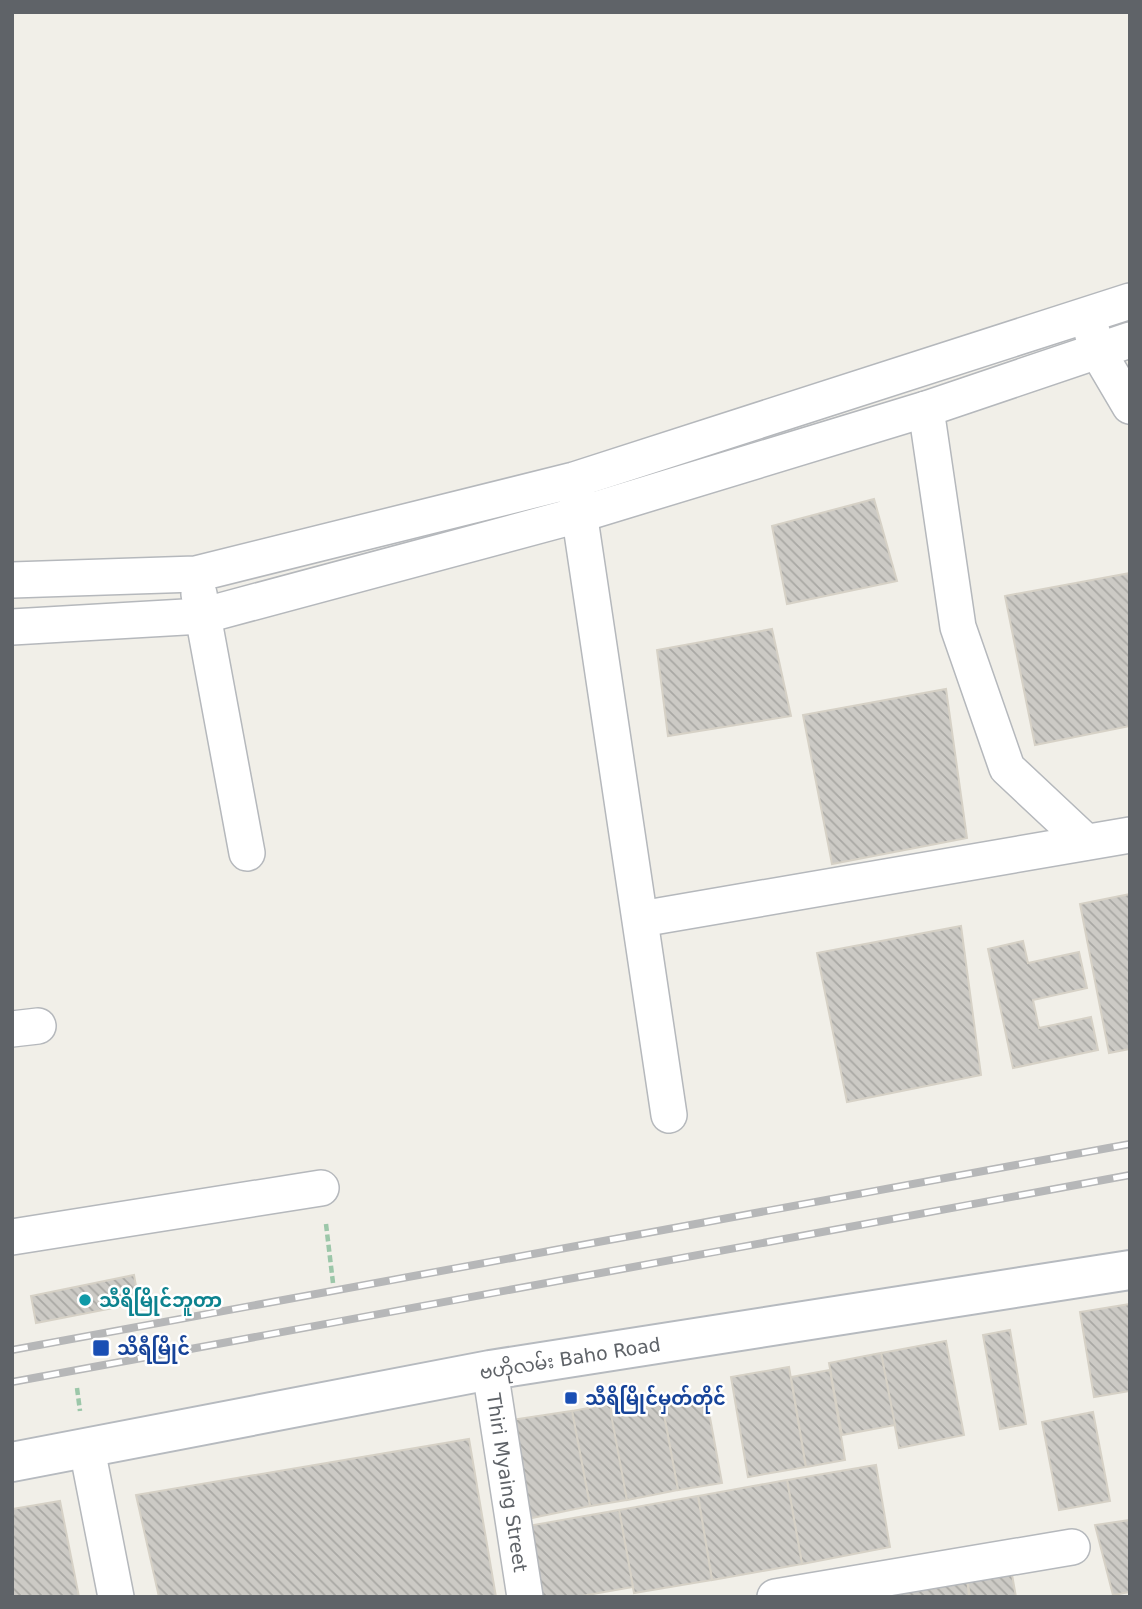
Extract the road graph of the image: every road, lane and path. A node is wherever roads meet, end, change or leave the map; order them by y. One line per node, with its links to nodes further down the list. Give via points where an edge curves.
1 (1130, 301): 2 (street)
2 (1087, 314): 4 (street); 5 (street)
3 (1130, 340): 4 (street)
4 (1097, 350): 6 (street); 7 (street)
5 (961, 354): 6 (street); 9 (street)
6 (973, 393): 8 (street)
7 (1130, 406)
8 (926, 409): 10 (street); 16 (street, via 958,627 1007,768)
9 (574, 480): 10 (street); 11 (street)
10 (578, 515): 13 (street); 18 (street)
11 (196, 574): 12 (street); 13 (street)
12 (12, 580)
13 (202, 616): 14 (street); 17 (street)
14 (12, 627)
15 (1130, 835): 16 (street)
16 (1086, 842): 18 (street)
17 (247, 853)
18 (641, 919): 19 (street)
19 (669, 1115)
20 (321, 1188): 21 (street); 23 (path)
21 (12, 1237)
22 (1130, 1270): 24 (main road, ဗဟိုလမ်း Baho Road)
23 (333, 1283)
24 (490, 1370): 25 (main road, ဗဟိုလမ်း Baho Road); 29 (street, Thiri Myaing Street)
25 (86, 1449): 26 (main road, ဗဟိုလမ်း Baho Road); 28 (street)
26 (12, 1462)
27 (1072, 1547): 30 (street)
28 (116, 1597)
29 (525, 1597)
30 (775, 1597)

